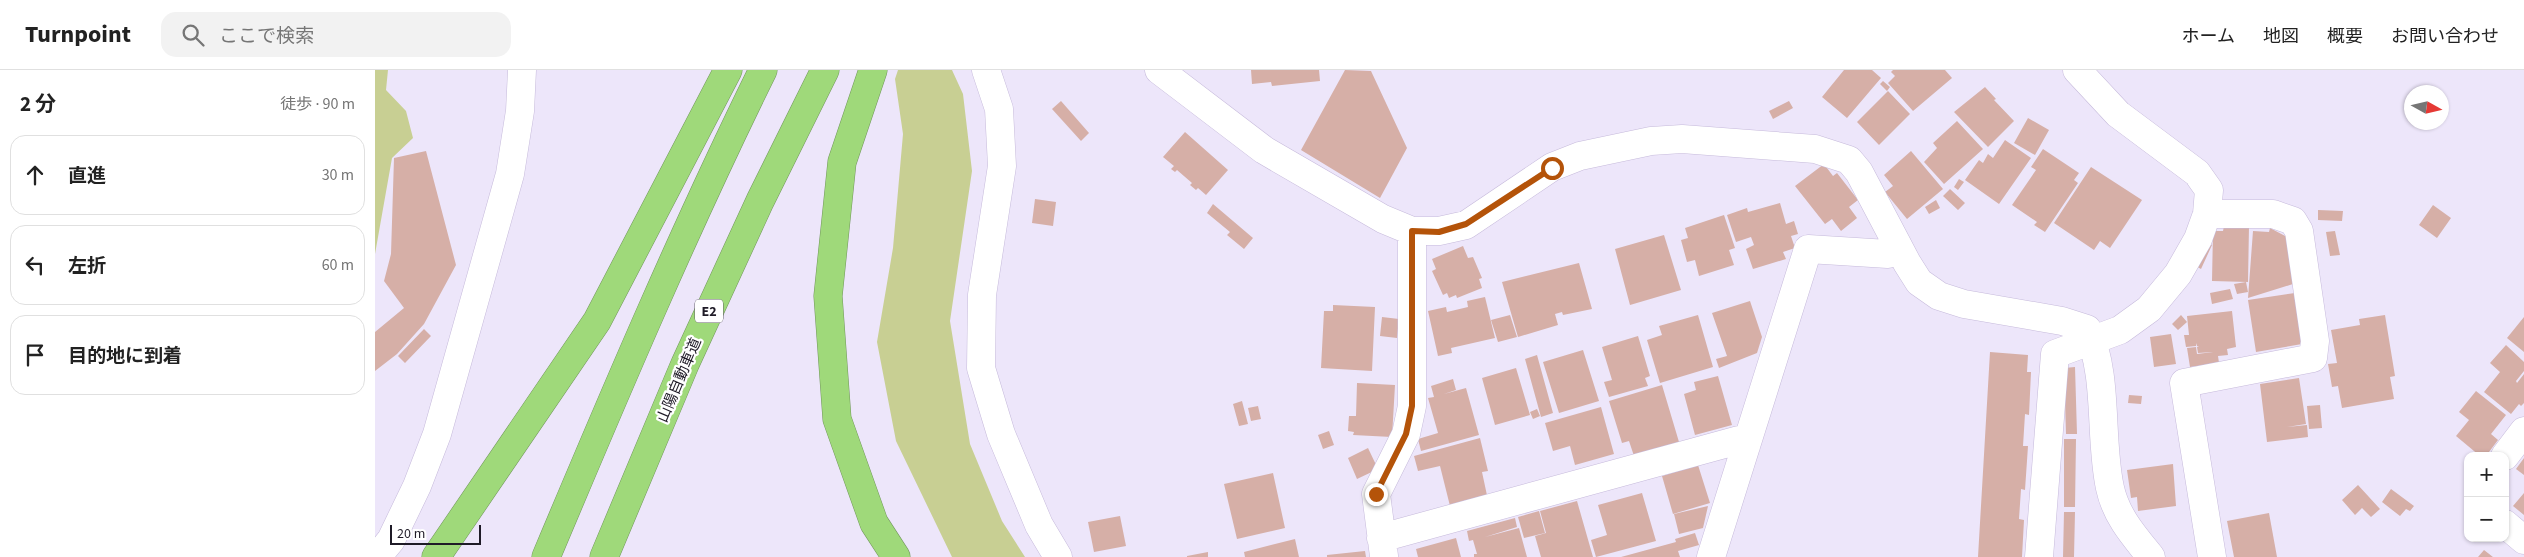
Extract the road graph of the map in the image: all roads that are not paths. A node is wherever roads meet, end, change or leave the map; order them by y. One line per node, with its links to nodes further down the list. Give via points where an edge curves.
1 (521, 70): 19 (street, via 520,111 510,174 437,434 391,540)
2 (728, 70): 20 (highway, via 597,321)
3 (763, 70): 21 (highway, via 637,341)
4 (825, 70): 22 (highway, 山陽自動車道 / E2, via 685,364)
5 (873, 70): 23 (highway, via 842,162 828,296 837,419 874,523)
6 (986, 70): 24 (street, via 999,109 1002,166 982,294 981,368 1001,434 1039,525)
7 (1159, 70): 10 (street, via 1264,150 1383,219)
8 (2077, 70): 9 (street, via 2118,114 2197,173 2209,190)
9 (2207, 214): 12 (street, via 2198,239 2178,274 2149,309 2120,330); 28 (street, via 2273,214 2293,221 2299,231 2315,341 2313,358 2184,383)
10 (1412, 231): 11 (street, via 1439,232 1466,224 1552,168 1580,156 1682,139 1815,149 1849,160 1859,172); 18 (street, via 1412,406 1406,434 1376,494)
11 (1899, 248): 12 (street, via 1919,282 1939,296 1964,304 2061,321 2087,329); 14 (street, via 1888,254 1808,249)
12 (2093, 341): 26 (street, via 2055,354); 27 (street, via 2110,489 2125,525)
13 (2524, 431): 15 (street)
14 (1746, 446): 18 (street, via 1739,440); 25 (street)
15 (2508, 452)
16 (2509, 527): 17 (street)
17 (2524, 540)
18 (1383, 548)
19 (377, 557)
20 (437, 557)
21 (546, 557)
22 (604, 557)
23 (896, 557)
24 (1058, 557)
25 (1711, 557)
26 (2039, 557)
27 (2151, 557)
28 (2212, 557)

